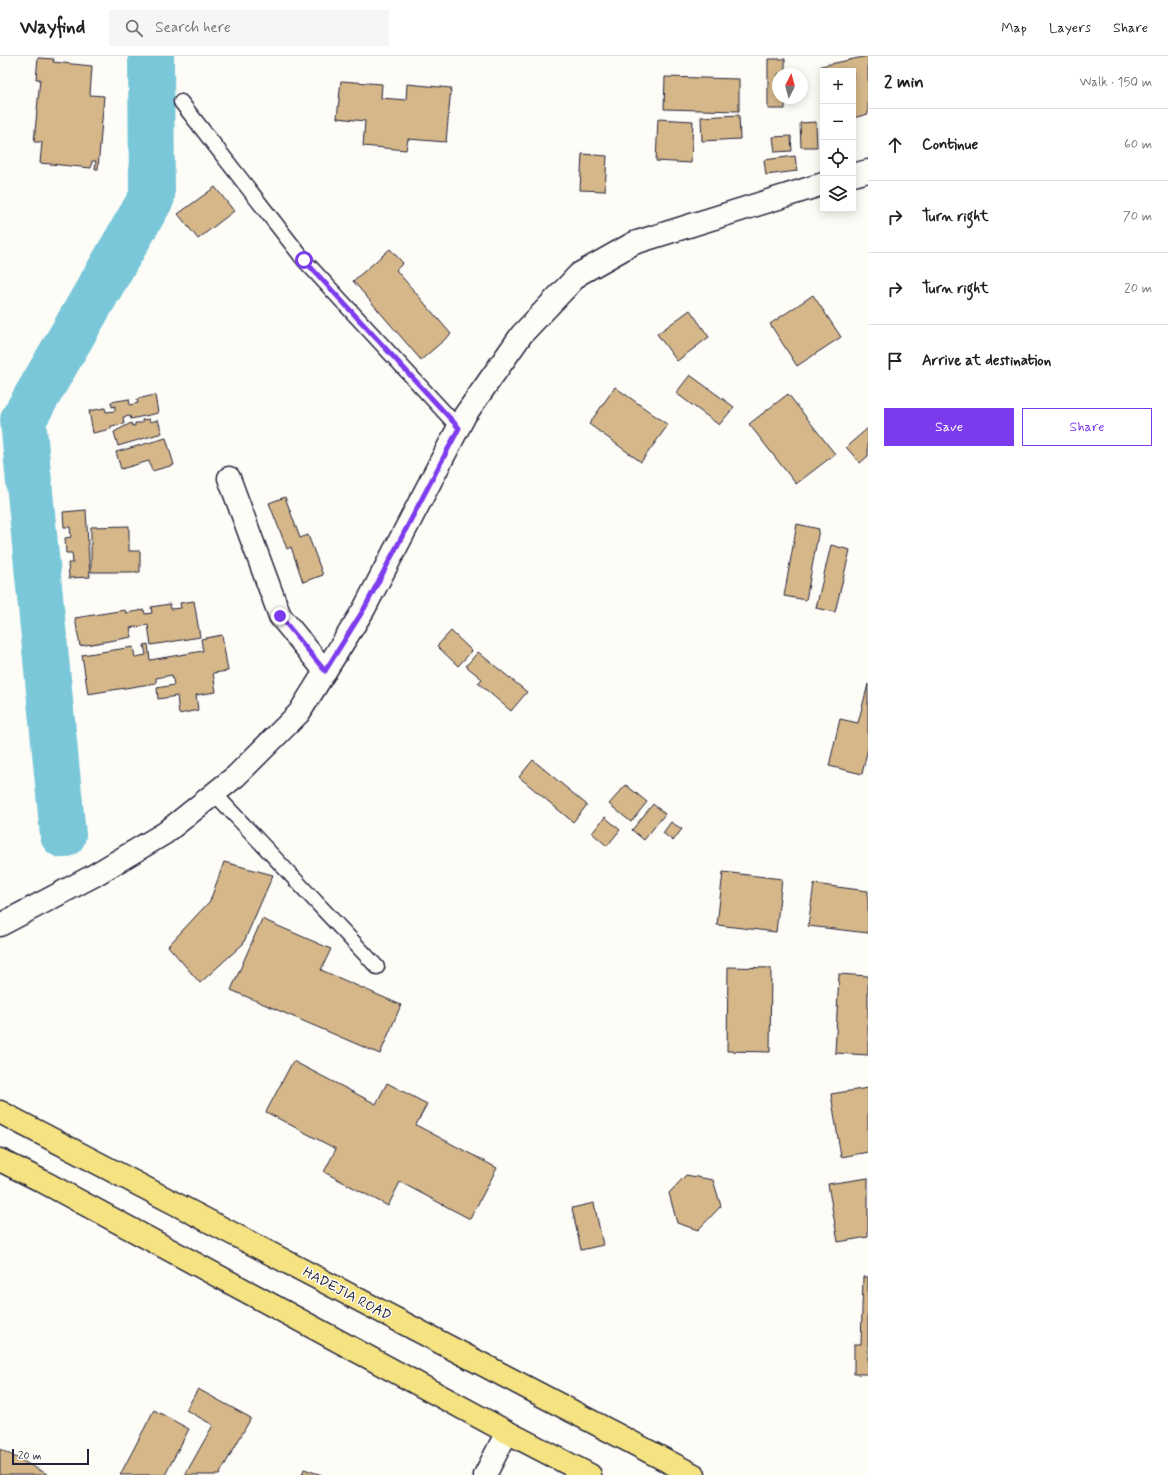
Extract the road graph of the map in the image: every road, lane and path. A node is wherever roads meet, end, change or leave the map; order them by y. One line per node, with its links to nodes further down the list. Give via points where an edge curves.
1 (181, 102): 5 (lane, via 304,260)
2 (868, 171): 3 (street)
3 (856, 174)
4 (820, 185): 5 (street, via 634,244 579,274 522,334 465,415)
5 (459, 428): 7 (street, via 364,609)
6 (229, 478): 7 (street, via 280,616)
7 (325, 671): 8 (street, via 299,713 236,776)
8 (214, 793): 9 (street, via 165,833 93,876); 10 (lane)
9 (0, 925)
10 (377, 967)
11 (0, 1112): 16 (main road, HADEJIA ROAD)
12 (0, 1160): 13 (main road)
13 (507, 1432): 14 (street); 15 (main road)
14 (485, 1475)
15 (590, 1475)
16 (694, 1475)

